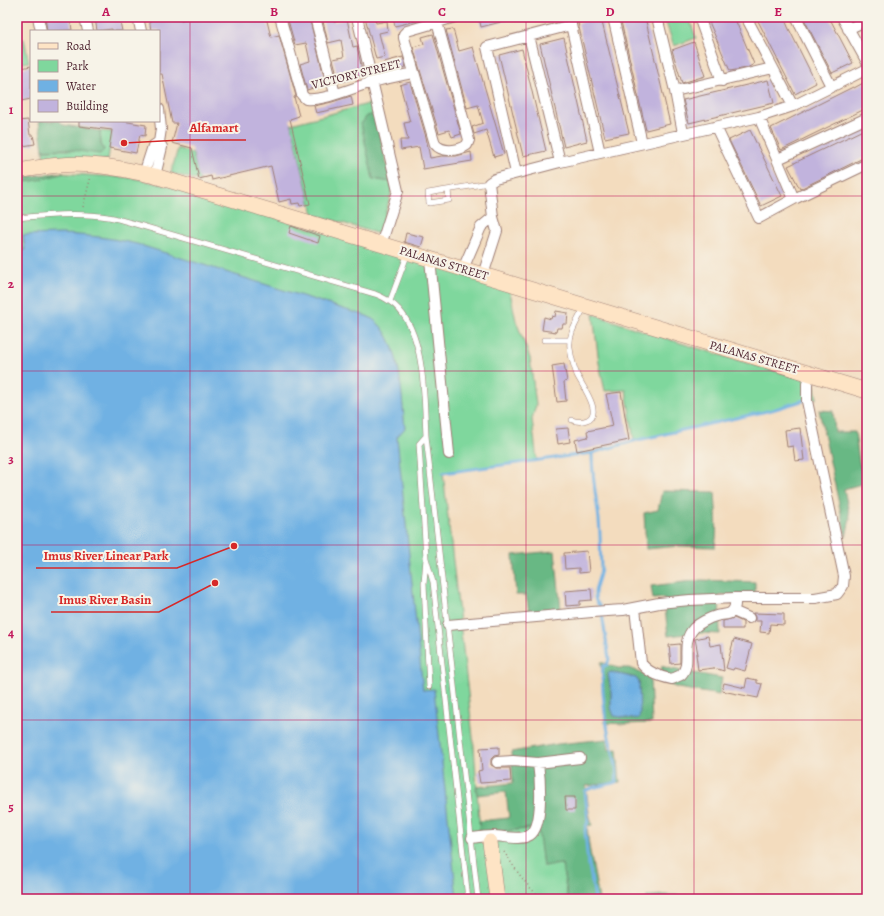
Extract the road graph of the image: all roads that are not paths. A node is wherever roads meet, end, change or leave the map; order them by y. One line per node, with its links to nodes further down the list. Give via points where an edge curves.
1 (38, 17): 18 (street)
2 (85, 17): 19 (street)
3 (138, 17): 20 (street)
4 (282, 17): 30 (street, VICTORY STREET, via 302,94 306,99)
5 (316, 17): 30 (street)
6 (357, 17): 27 (street)
7 (455, 17): 16 (street)
8 (613, 17): 37 (street)
9 (657, 17): 29 (street)
10 (699, 17): 26 (street)
11 (746, 17): 23 (street)
12 (796, 17): 28 (street)
13 (842, 17): 17 (street)
14 (867, 20): 17 (street)
15 (571, 21): 21 (street); 38 (street)
16 (437, 22): 25 (street, via 404,34); 25 (street, via 469,140 463,148 443,150 435,144)
17 (848, 29): 22 (street)
18 (41, 30)
19 (88, 30)
20 (141, 30)
21 (529, 36): 40 (street); 43 (street, via 487,47)
22 (867, 62)
23 (772, 68): 26 (street); 31 (street)
24 (867, 69): 28 (street)
25 (413, 73): 27 (street, VICTORY STREET)
26 (722, 81): 29 (street)
27 (373, 82): 30 (street, VICTORY STREET); 50 (street, via 398,190)
28 (831, 86): 31 (street)
29 (675, 91): 36 (street)
30 (335, 94)
31 (793, 106): 32 (street)
32 (759, 117): 35 (street); 39 (street)
33 (867, 118): 39 (street)
34 (160, 120): 44 (street, via 159,142 153,146)
35 (716, 127): 36 (street); 47 (street, via 760,218)
36 (683, 133): 37 (street)
37 (642, 143): 38 (street)
38 (600, 153): 40 (street)
39 (778, 160): 47 (street)
40 (560, 162): 43 (street)
41 (867, 164): 47 (street)
42 (17, 171): 44 (main road, PALANAS STREET, via 61,165 94,165)
43 (516, 173): 45 (street)
44 (149, 175): 50 (main road, PALANAS STREET)
45 (489, 183): 46 (lane); 48 (street)
46 (448, 190)
47 (794, 199)
48 (493, 217): 53 (street, via 481,227); 54 (street, via 497,231)
49 (17, 218): 55 (lane, via 39,215 107,217 362,290)
50 (381, 245): 51 (main road, PALANAS STREET)
51 (408, 252): 52 (main road, PALANAS STREET); 55 (lane)
52 (430, 259): 53 (main road, PALANAS STREET); 63 (street)
53 (462, 269): 54 (main road, PALANAS STREET)
54 (483, 275): 56 (main road, PALANAS STREET)
55 (390, 301): 62 (lane, via 410,326 418,346)
56 (584, 307): 58 (lane); 59 (main road, PALANAS STREET)
57 (544, 340): 58 (lane)
58 (570, 340): 61 (lane, via 571,356 577,374 593,408 593,414 589,419 577,422)
59 (809, 374): 60 (main road, PALANAS STREET); 65 (street, via 807,401 844,576 843,586 837,594 815,598)
60 (867, 391)
61 (572, 420)
62 (426, 436): 64 (lane, via 420,444); 69 (lane)
63 (449, 454)
64 (426, 558): 70 (lane, via 424,584); 76 (lane, via 433,582)
65 (735, 598): 66 (street, via 690,600); 67 (street)
66 (636, 608): 67 (street, via 644,667 672,679 685,668 686,642 695,627); 69 (street)
67 (733, 611): 68 (street)
68 (749, 618)
69 (448, 625): 74 (lane)
70 (429, 687)
71 (580, 758): 73 (street)
72 (497, 762): 73 (street, via 513,760)
73 (538, 763): 74 (street, via 540,804 534,831 518,837)
74 (472, 838): 77 (lane)
75 (490, 842): 78 (main road)
76 (468, 899)
77 (478, 899)
78 (497, 899)

